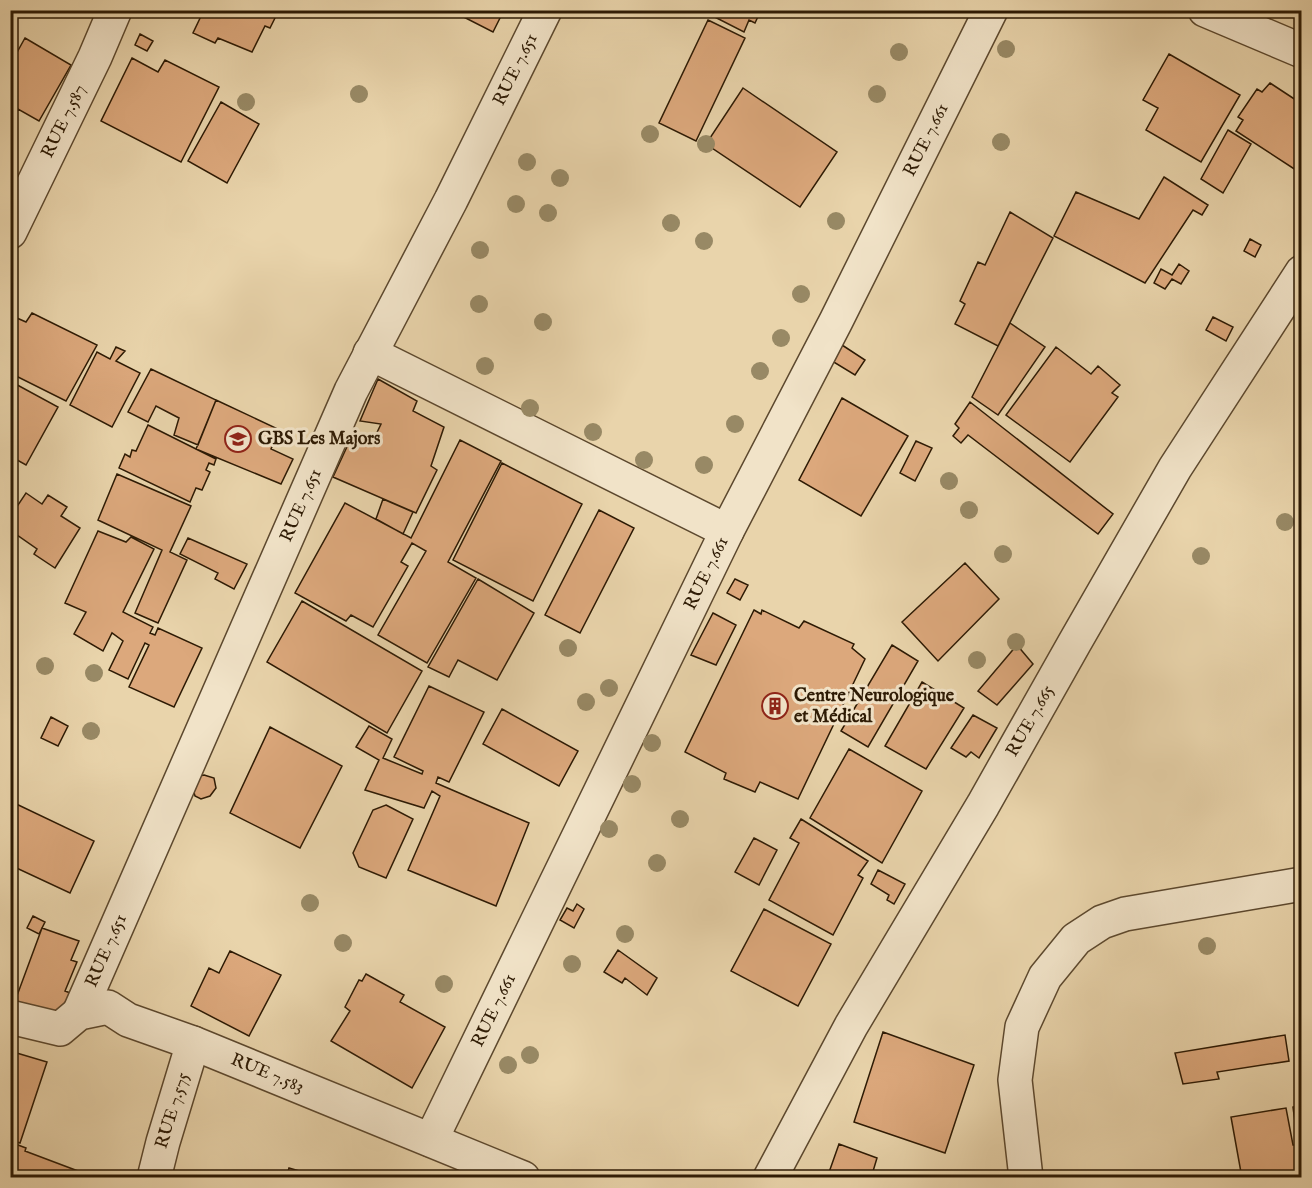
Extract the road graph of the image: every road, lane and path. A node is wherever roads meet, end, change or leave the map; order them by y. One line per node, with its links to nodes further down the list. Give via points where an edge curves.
1 (115, 10): 6 (street, RUE 7.587)
2 (545, 10): 8 (street, RUE 7.651)
3 (991, 10): 9 (street, RUE 7.661)
4 (1205, 10): 5 (street)
5 (1302, 51)
6 (10, 232)
7 (1302, 272): 17 (street, RUE 7.665, via 1175,468 983,805 851,1026)
8 (370, 353): 9 (street); 11 (street, RUE 7.651)
9 (727, 531): 14 (street, RUE 7.661)
10 (1302, 884): 18 (street, via 1125,914 1102,921 1076,939 1045,977 1022,1027 1015,1080)
11 (79, 1013): 12 (street, RUE 7.583, via 60,1029); 13 (street, RUE 7.583, via 108,1007 128,1020)
12 (10, 1017)
13 (193, 1043): 14 (street, RUE 7.583); 15 (street, RUE 7.575)
14 (431, 1140): 16 (street, RUE 7.583)
15 (154, 1178)
16 (524, 1178)
17 (770, 1178)
18 (1026, 1178)

